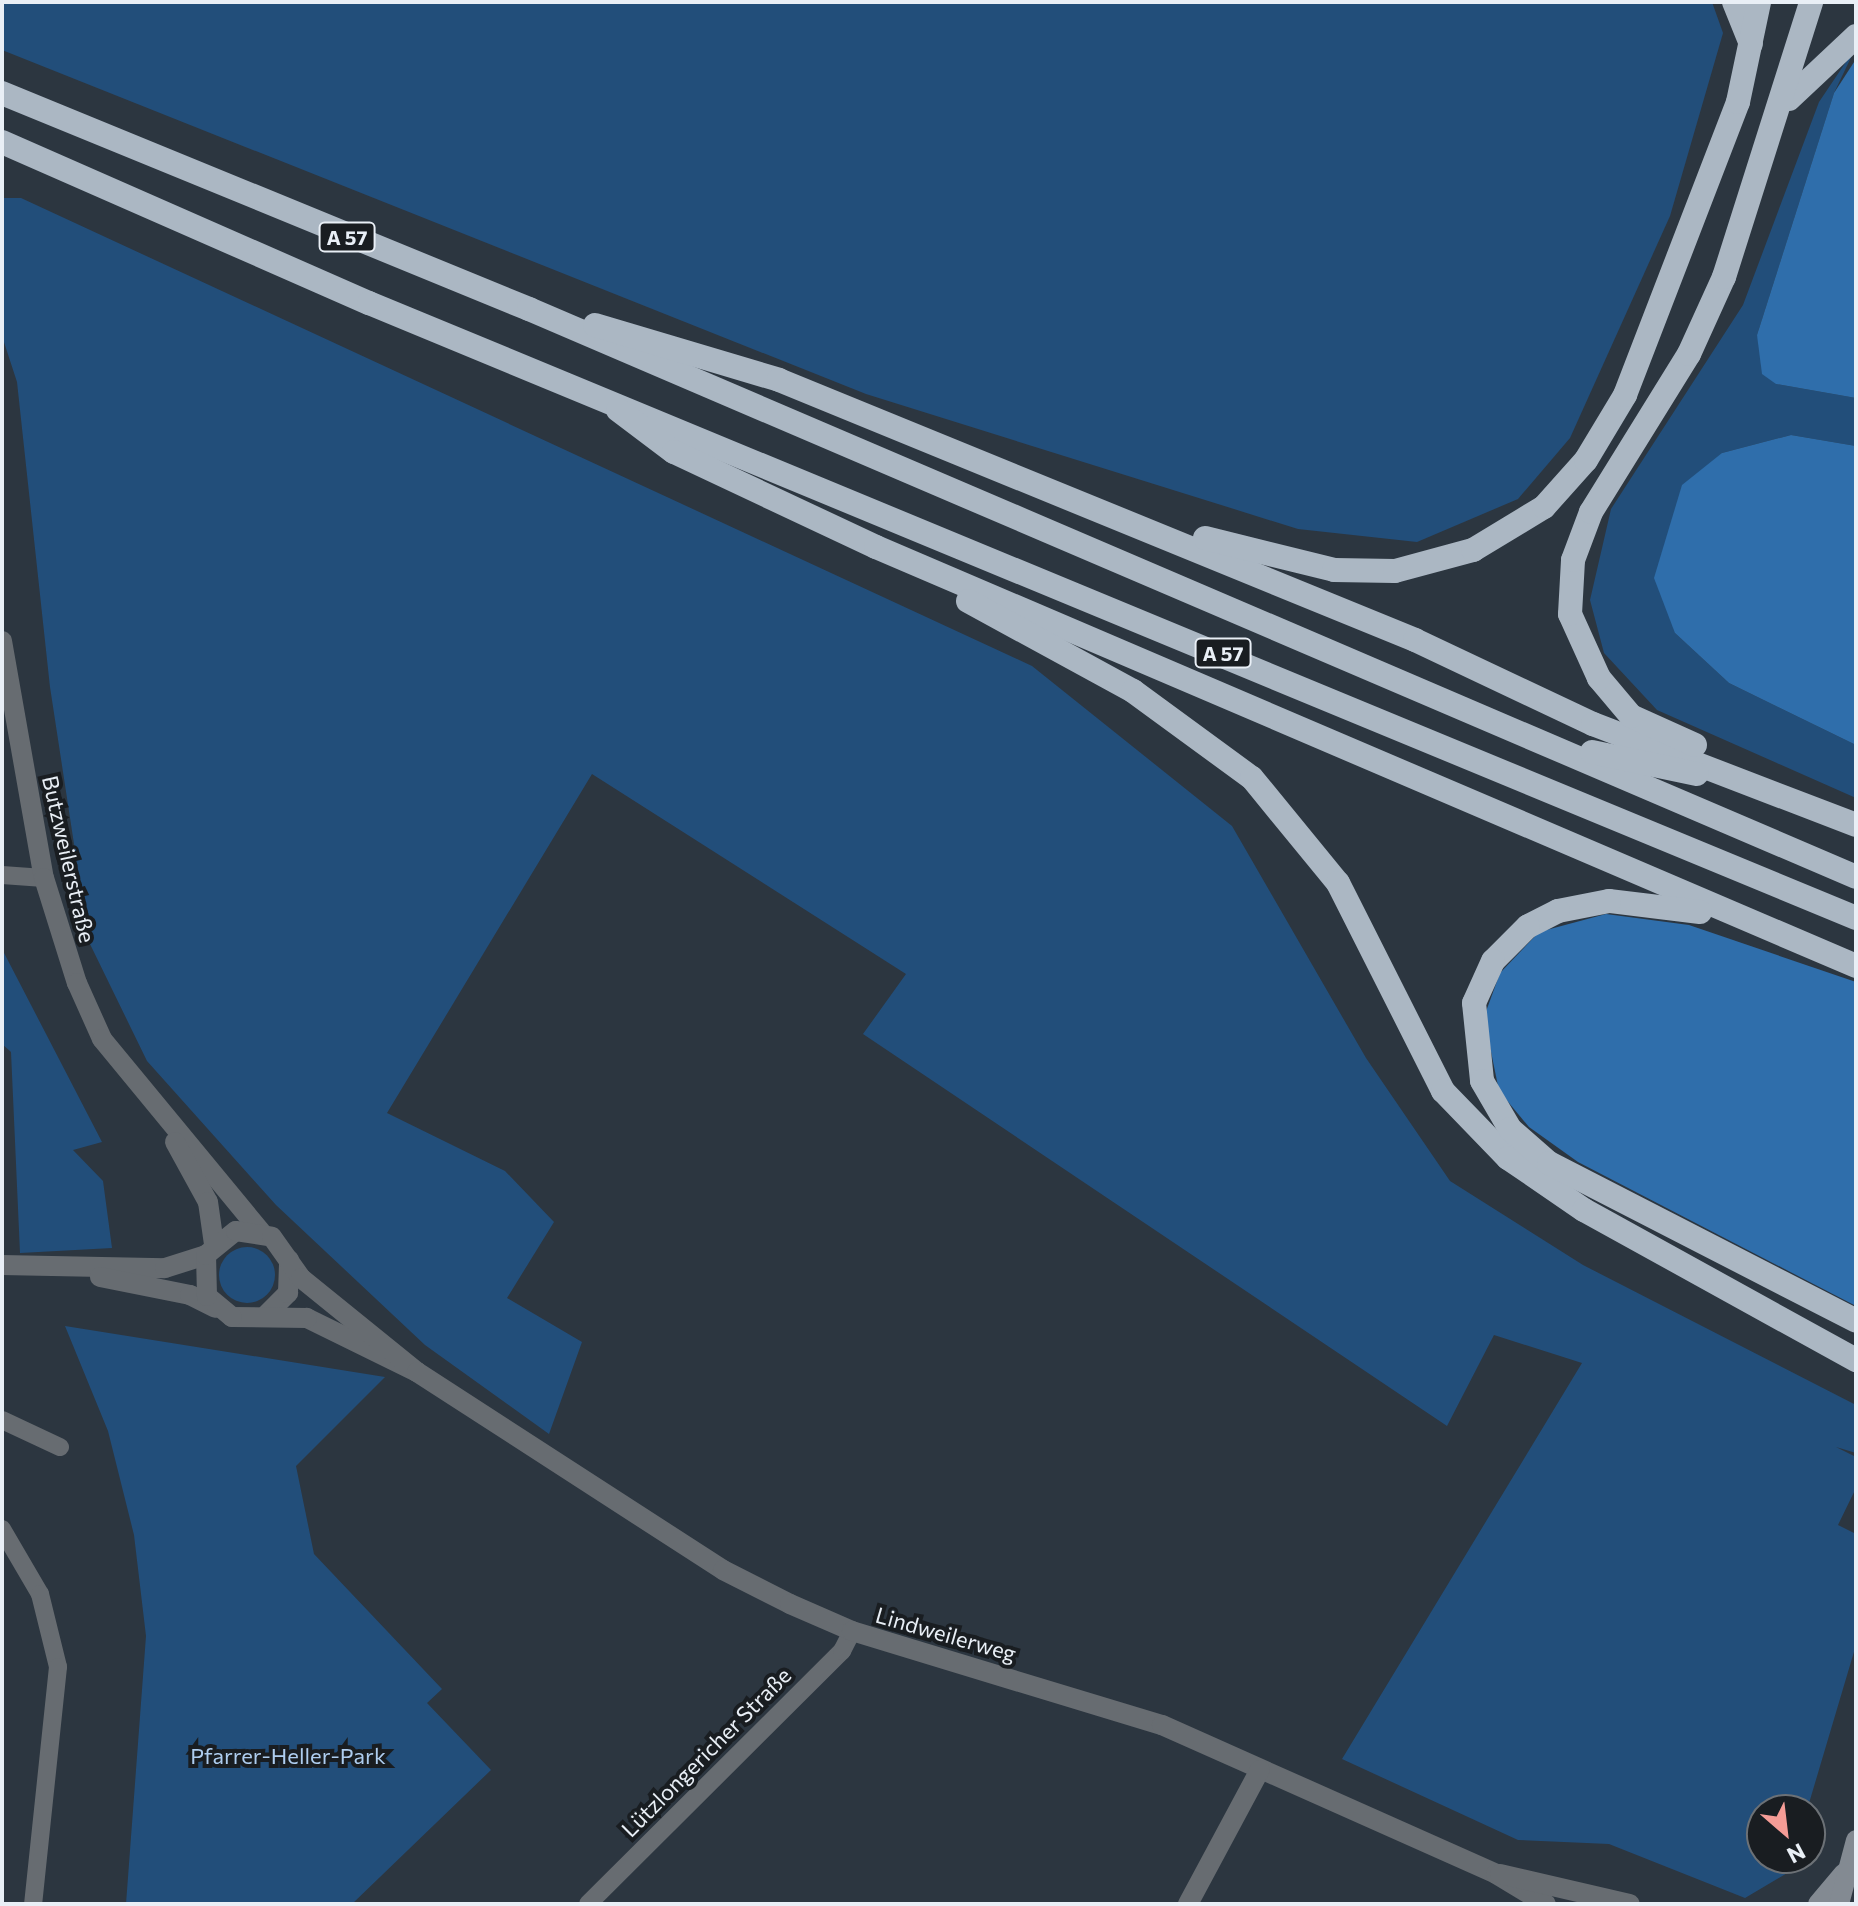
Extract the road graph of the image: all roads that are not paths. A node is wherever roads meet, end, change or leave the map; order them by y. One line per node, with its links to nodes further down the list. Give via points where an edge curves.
1 (1734, 2): 5 (highway)
2 (1759, 2): 5 (highway)
3 (1811, 2): 7 (highway)
4 (1856, 36): 7 (highway)
5 (1751, 46): 11 (highway, via 1738,102 1625,395 1572,478 1510,531 1428,564 1354,571 1257,553)
6 (2, 93): 9 (highway, A 57)
7 (1782, 107): 15 (highway, via 1709,313 1591,512 1573,560 1570,592 1581,649 1618,704)
8 (2, 142): 10 (highway, A 57, via 369,303)
9 (529, 309): 11 (highway, A 57, via 654,340 779,380); 14 (highway, A 57)
10 (591, 389): 12 (highway, via 674,452); 20 (highway, A 57)
11 (1083, 502): 15 (highway, via 1593,724)
12 (876, 547): 21 (highway); 32 (highway, via 1133,691 1252,778 1338,883 1443,1091 1508,1158 1584,1210)
13 (2, 641): 19 (street, Butzweilerstraße)
14 (1534, 739): 15 (highway); 18 (highway, A 57)
15 (1784, 795): 16 (highway)
16 (1856, 825)
17 (2, 875): 19 (street)
18 (1856, 877)
19 (44, 878): 23 (street, Butzweilerstraße, via 56,930 102,1039)
20 (1856, 918)
21 (1749, 922): 22 (highway); 31 (highway, via 1609,901 1542,918 1515,936 1485,975 1474,1003 1473,1047 1496,1109 1549,1163)
22 (1856, 966)
23 (158, 1110): 24 (street, Butzweilerstraße); 25 (street, Butzweilerstraße, via 208,1202)
24 (261, 1232): 25 (street, via 236,1231); 26 (street, Lindweilerweg)
25 (210, 1250): 28 (street, via 165,1268); 29 (street, via 202,1281)
26 (288, 1257): 30 (street, via 288,1293); 33 (street, Lindweilerweg, via 301,1278)
27 (2, 1265): 28 (street)
28 (61, 1269): 29 (street, Lindweilerweg, via 190,1295)
29 (218, 1309): 30 (street, Lindweilerweg, via 232,1317)
30 (265, 1316): 33 (street, Lindweilerweg, via 307,1318)
31 (1855, 1321)
32 (1856, 1360)
33 (417, 1372): 37 (street, Lindweilerweg, via 723,1570)
34 (2, 1420): 35 (street)
35 (60, 1447)
36 (2, 1529): 42 (street, via 40,1594 58,1667)
37 (852, 1631): 38 (street, Lindweilerweg, via 1127,1712); 43 (street, Lützlongericher Straße, via 842,1651)
38 (1260, 1770): 41 (street, Lindweilerweg); 44 (street)
39 (1856, 1840): 40 (main road)
40 (1849, 1866): 47 (main road); 48 (main road)
41 (1496, 1874): 45 (street, Lindweilerweg); 46 (street, Lindweilerweg)
42 (33, 1904)
43 (588, 1904)
44 (1188, 1904)
45 (1546, 1904)
46 (1630, 1904)
47 (1818, 1904)
48 (1839, 1904)

